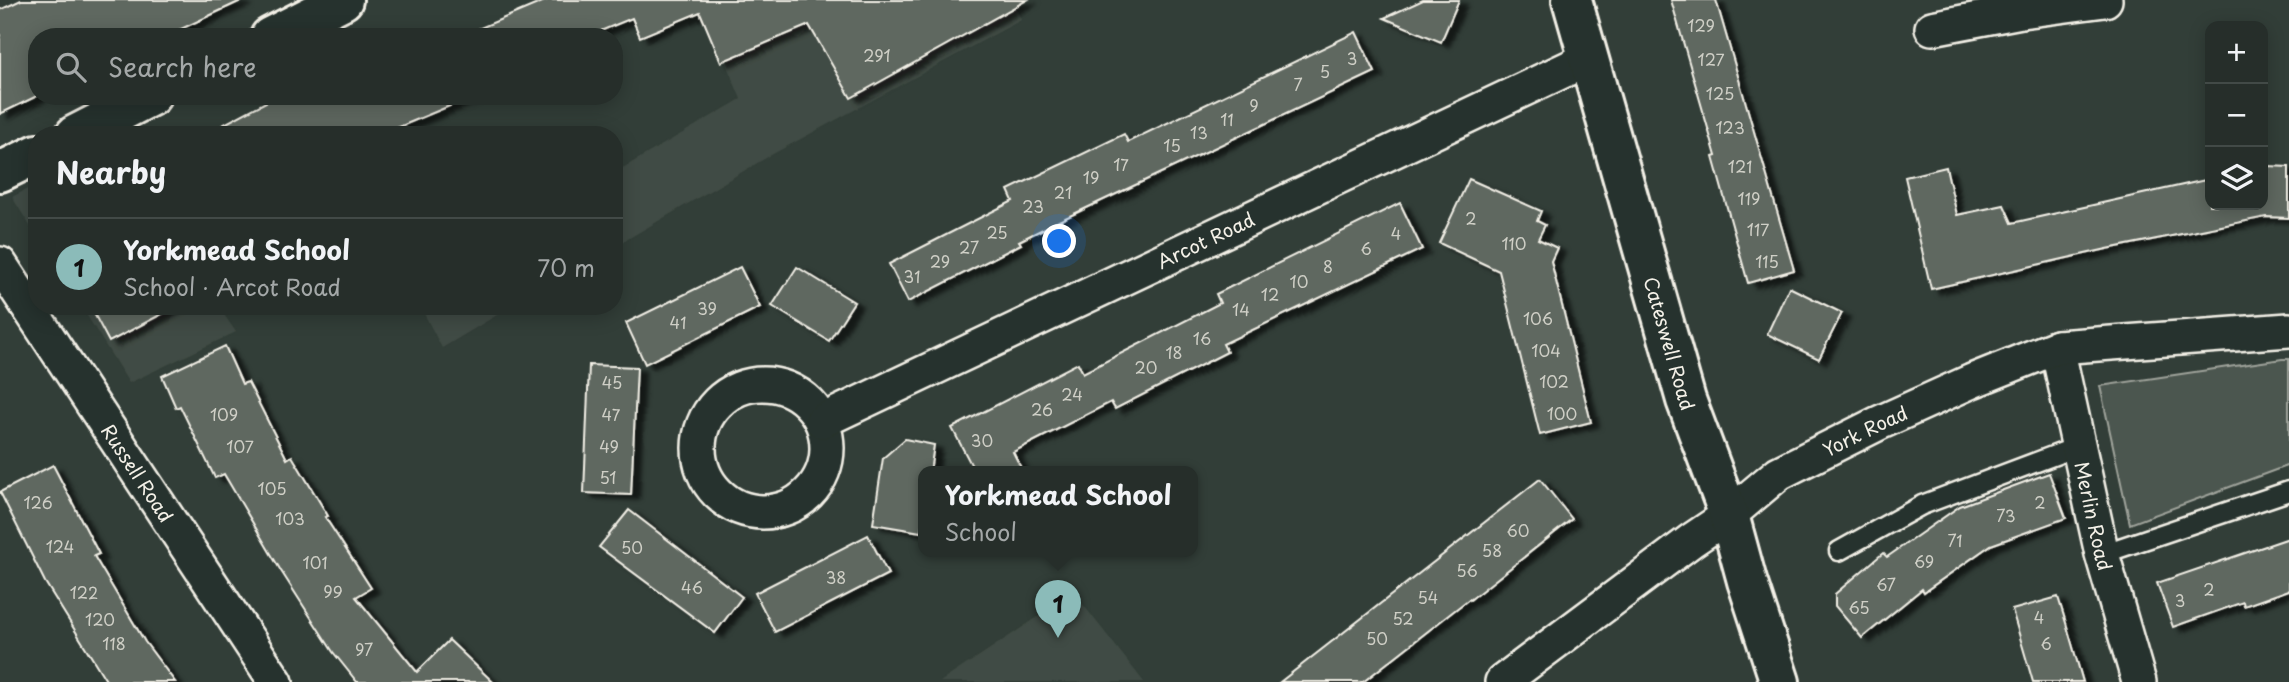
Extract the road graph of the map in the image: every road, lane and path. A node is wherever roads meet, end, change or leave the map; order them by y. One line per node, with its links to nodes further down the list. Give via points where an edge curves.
1 (343, 0): 5 (street)
2 (1572, 0): 7 (street, Cateswell Road)
3 (2105, 0): 4 (street)
4 (2020, 6): 6 (street)
5 (288, 28)
6 (1932, 28)
7 (1588, 59): 17 (street, Arcot Road); 20 (street, Cateswell Road, via 1686,400)
8 (133, 105): 9 (street)
9 (93, 126)
10 (28, 158): 11 (street)
11 (0, 172)
12 (0, 264): 13 (street, Russell Road)
13 (28, 306)
14 (34, 315): 23 (street, Russell Road)
15 (2289, 330): 16 (street, York Road)
16 (2057, 347): 18 (street, Merlin Road); 20 (street, York Road, via 1816,454 1779,473)
17 (822, 421)
18 (2079, 446): 21 (lane, via 1922,505); 22 (street, Merlin Road)
19 (2289, 492): 22 (lane)
20 (1728, 515): 24 (street, York Road); 25 (street, Cateswell Road)
21 (1839, 551)
22 (2102, 554): 26 (street, Merlin Road)
23 (276, 682)
24 (1502, 682)
25 (1780, 682)
26 (2139, 682)

